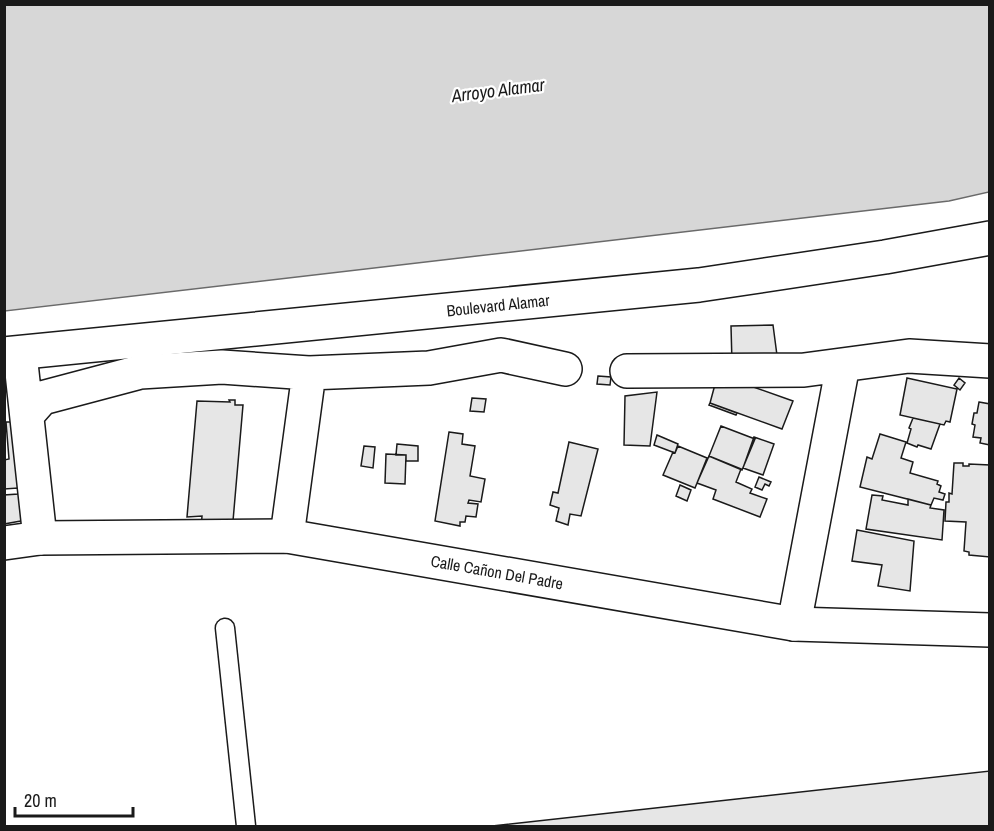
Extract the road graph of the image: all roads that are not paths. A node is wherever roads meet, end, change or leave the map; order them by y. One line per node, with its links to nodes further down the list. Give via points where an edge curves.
1 (990, 238): 2 (main road, Boulevard Alamar, via 699,285)
2 (12, 354): 8 (main road)
3 (990, 361): 4 (main road, via 909,356)
4 (843, 365): 6 (main road, via 804,370); 12 (main road)
5 (565, 369): 7 (main road, via 501,355 429,368)
6 (627, 371)
7 (309, 373): 8 (main road, via 222,367 140,372 42,398); 9 (main road)
8 (27, 415): 10 (main road)
9 (287, 536): 10 (main road, Calle Cañon Del Padre); 12 (main road, Calle Cañon Del Padre)
10 (40, 538): 11 (main road, Calle Cañon Del Padre)
11 (4, 543)
12 (794, 624): 14 (main road, Calle Cañon Del Padre)
13 (225, 628): 15 (lane)
14 (990, 630)
15 (246, 826)

